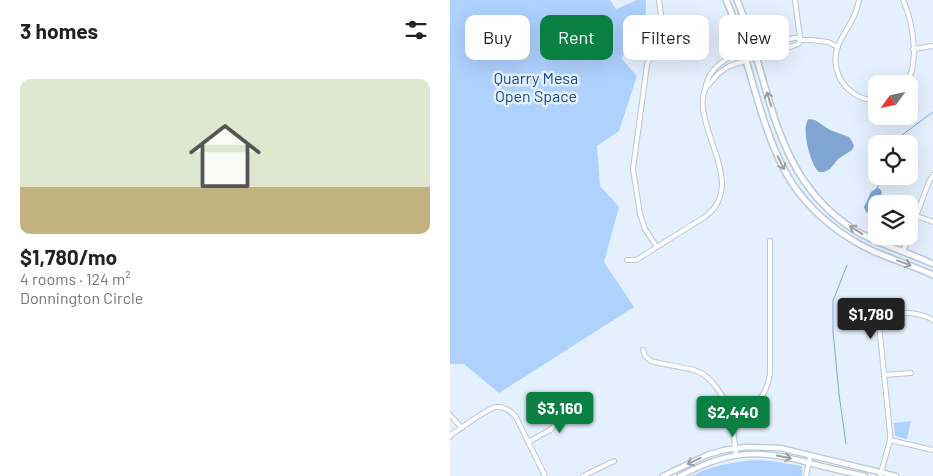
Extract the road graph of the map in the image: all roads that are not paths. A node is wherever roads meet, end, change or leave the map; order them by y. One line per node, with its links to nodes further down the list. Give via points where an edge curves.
1 (659, 0): 27 (street, via 660,32 647,65 633,169 640,214)
2 (726, 0): 7 (main road)
3 (737, 0): 8 (main road)
4 (796, 0): 10 (street)
5 (859, 0): 13 (street, via 855,17)
6 (903, 0): 14 (street, via 910,19)
7 (732, 15)
8 (742, 15)
9 (789, 38): 10 (street)
10 (801, 40): 12 (street); 13 (street, via 828,42)
11 (933, 46): 14 (street)
12 (789, 47)
13 (838, 47): 20 (street, via 837,70 841,80 855,94)
14 (913, 49): 18 (street)
15 (725, 60): 19 (street, via 707,79)
16 (746, 60): 19 (street, via 724,69); 31 (main road, one-way to 31, via 776,152 799,193 850,238 872,251)
17 (757, 60): 28 (main road, one-way to 17, via 855,230 832,212 810,188 796,169 776,125)
18 (910, 75)
19 (704, 92): 27 (street, via 703,110 722,176 721,196 710,213)
20 (868, 99)
21 (933, 175): 22 (street)
22 (918, 213)
23 (918, 216): 24 (street)
24 (933, 222)
25 (770, 241): 37 (street, via 768,387 756,403)
26 (906, 245): 28 (street)
27 (657, 247): 29 (street, via 636,260)
28 (903, 252): 30 (main road)
29 (627, 260)
30 (933, 264)
31 (933, 275)
32 (933, 320): 35 (street, via 912,313 878,315)
33 (643, 350): 37 (street, via 651,361 698,371 707,377 726,402)
34 (911, 372): 35 (street)
35 (884, 375): 41 (street)
36 (570, 403): 42 (street, via 550,430)
37 (730, 413): 43 (street)
38 (450, 415): 39 (street)
39 (462, 428): 40 (street); 42 (street, via 488,410 503,408 516,417)
40 (450, 437)
41 (890, 440): 44 (street); 49 (street)
42 (528, 442): 50 (street)
43 (735, 448): 45 (street); 46 (street, via 780,448); 52 (street, one-way to 52, via 707,455)
44 (933, 450)
45 (736, 455): 48 (street, one-way to 48, via 768,454); 53 (street)
46 (810, 456): 48 (street); 49 (street)
47 (614, 461): 51 (street)
48 (809, 463): 54 (street); 55 (street)
49 (880, 474): 56 (street)
50 (545, 476)
51 (582, 476)
52 (663, 476)
53 (680, 476)
54 (806, 476)
55 (865, 476)
56 (896, 476)

